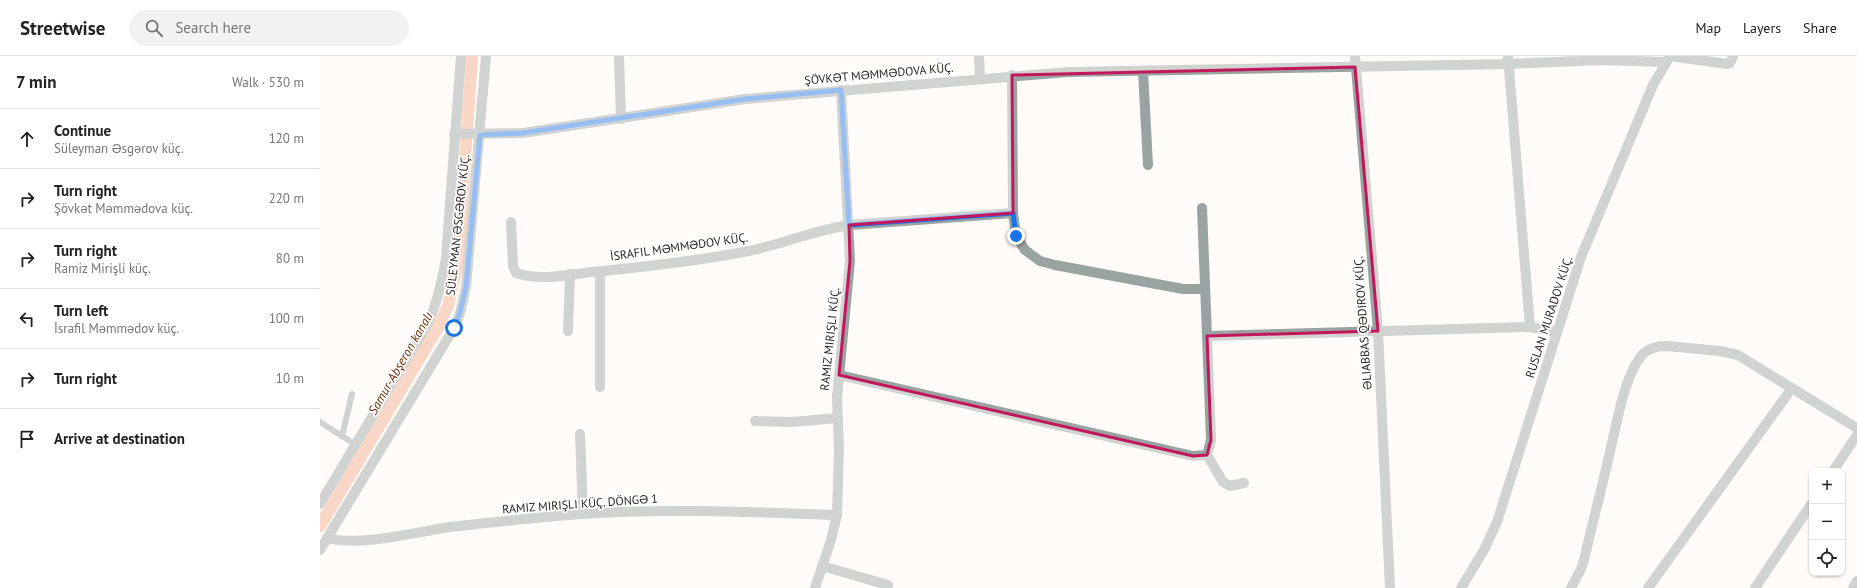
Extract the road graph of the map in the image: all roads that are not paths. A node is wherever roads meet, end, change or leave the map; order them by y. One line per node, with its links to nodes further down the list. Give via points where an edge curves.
1 (461, 56): 15 (street, SÜLEYMAN ƏSGƏROV KÜÇ.)
2 (486, 56): 16 (street, SÜLEYMAN ƏSGƏROV KÜÇ.)
3 (619, 56): 14 (street)
4 (979, 56): 12 (street)
5 (1355, 56): 9 (street, ƏLIABBAS QƏDIROV KÜÇ.)
6 (1733, 56): 7 (street, ŞÖVKƏT MƏMMƏDOVA KÜÇ., via 1727,64)
7 (1668, 58): 8 (street, ŞÖVKƏT MƏMMƏDOVA KÜÇ.); 28 (street, RUSLAN MURADOV KÜÇ., via 1653,85 1581,257)
8 (1509, 60): 9 (street, ŞÖVKƏT MƏMMƏDOVA KÜÇ.); 25 (street)
9 (1355, 67): 10 (street, ŞÖVKƏT MƏMMƏDOVA KÜÇ.); 27 (street, ƏLIABBAS QƏDIROV KÜÇ.)
10 (1143, 71): 11 (street, ŞÖVKƏT MƏMMƏDOVA KÜÇ.); 17 (street)
11 (1012, 75): 12 (street, ŞÖVKƏT MƏMMƏDOVA KÜÇ.); 19 (street)
12 (980, 78): 13 (street, ŞÖVKƏT MƏMMƏDOVA KÜÇ.)
13 (841, 90): 14 (street, ŞÖVKƏT MƏMMƏDOVA KÜÇ., via 745,99); 21 (street, RAMIZ MIRIŞLI KÜÇ.)
14 (621, 119): 16 (street, ŞÖVKƏT MƏMMƏDOVA KÜÇ., via 522,133)
15 (454, 134): 16 (street, ŞÖVKƏT MƏMMƏDOVA KÜÇ.); 41 (street, SÜLEYMAN ƏSGƏROV KÜÇ., via 446,258 434,310)
16 (480, 135): 49 (street, SÜLEYMAN ƏSGƏROV KÜÇ., via 466,287 454,328)
17 (1148, 165)
18 (1202, 208): 24 (street)
19 (1013, 213): 21 (street, İSRAFIL MƏMMƏDOV KÜÇ.); 24 (street, via 1016,236 1025,250 1040,261 1183,289)
20 (511, 222): 23 (street, İSRAFIL MƏMMƏDOV KÜÇ., via 513,266 516,273 544,276)
21 (849, 225): 22 (street, İSRAFIL MƏMMƏDOV KÜÇ., via 750,250); 30 (street, RAMIZ MIRIŞLI KÜÇ., via 850,261)
22 (600, 272): 23 (street, İSRAFIL MƏMMƏDOV KÜÇ.); 31 (street)
23 (570, 274): 26 (street)
24 (1204, 289): 29 (street)
25 (1530, 328): 27 (street); 28 (street)
26 (568, 331)
27 (1378, 331): 29 (street); 55 (street, ƏLIABBAS QƏDIROV KÜÇ.)
28 (1556, 332): 56 (street, RUSLAN MURADOV KÜÇ., via 1504,503 1490,537)
29 (1207, 336): 42 (street, via 1211,440)
30 (839, 375): 34 (street, RAMIZ MIRIŞLI KÜÇ.); 42 (street, via 1193,456)
31 (600, 387)
32 (1792, 388): 37 (street); 57 (street, via 1749,361 1728,352 1658,346 1644,354 1625,392 1584,560); 58 (street)
33 (352, 394): 39 (lane)
34 (837, 418): 35 (street, via 792,422); 48 (street, RAMIZ MIRIŞLI KÜÇ.)
35 (755, 421)
36 (320, 422): 39 (lane)
37 (1857, 428)
38 (580, 434): 47 (street)
39 (342, 436): 41 (lane)
40 (1857, 436): 43 (street)
41 (356, 445): 45 (street, SÜLEYMAN ƏSGƏROV KÜÇ.)
42 (1207, 455): 44 (street, via 1224,482 1230,486)
43 (1835, 468)
44 (1244, 483)
45 (320, 504)
46 (1811, 504): 59 (street)
47 (583, 514): 48 (street, RAMIZ MIRIŞLI KÜÇ. DÖNGƏ 1, via 700,511); 49 (street, RAMIZ MIRIŞLI KÜÇ. DÖNGƏ 1, via 450,527 358,541)
48 (837, 515): 51 (street, RAMIZ MIRIŞLI KÜÇ.)
49 (327, 538): 50 (street, SÜLEYMAN ƏSGƏROV KÜÇ.)
50 (320, 550)
51 (822, 566): 53 (street); 54 (street, RAMIZ MIRIŞLI KÜÇ.)
52 (1857, 581): 60 (street)
53 (888, 584)
54 (815, 588)
55 (1390, 588)
56 (1461, 588)
57 (1571, 588)
58 (1648, 588)
59 (1755, 588)
60 (1853, 588)

